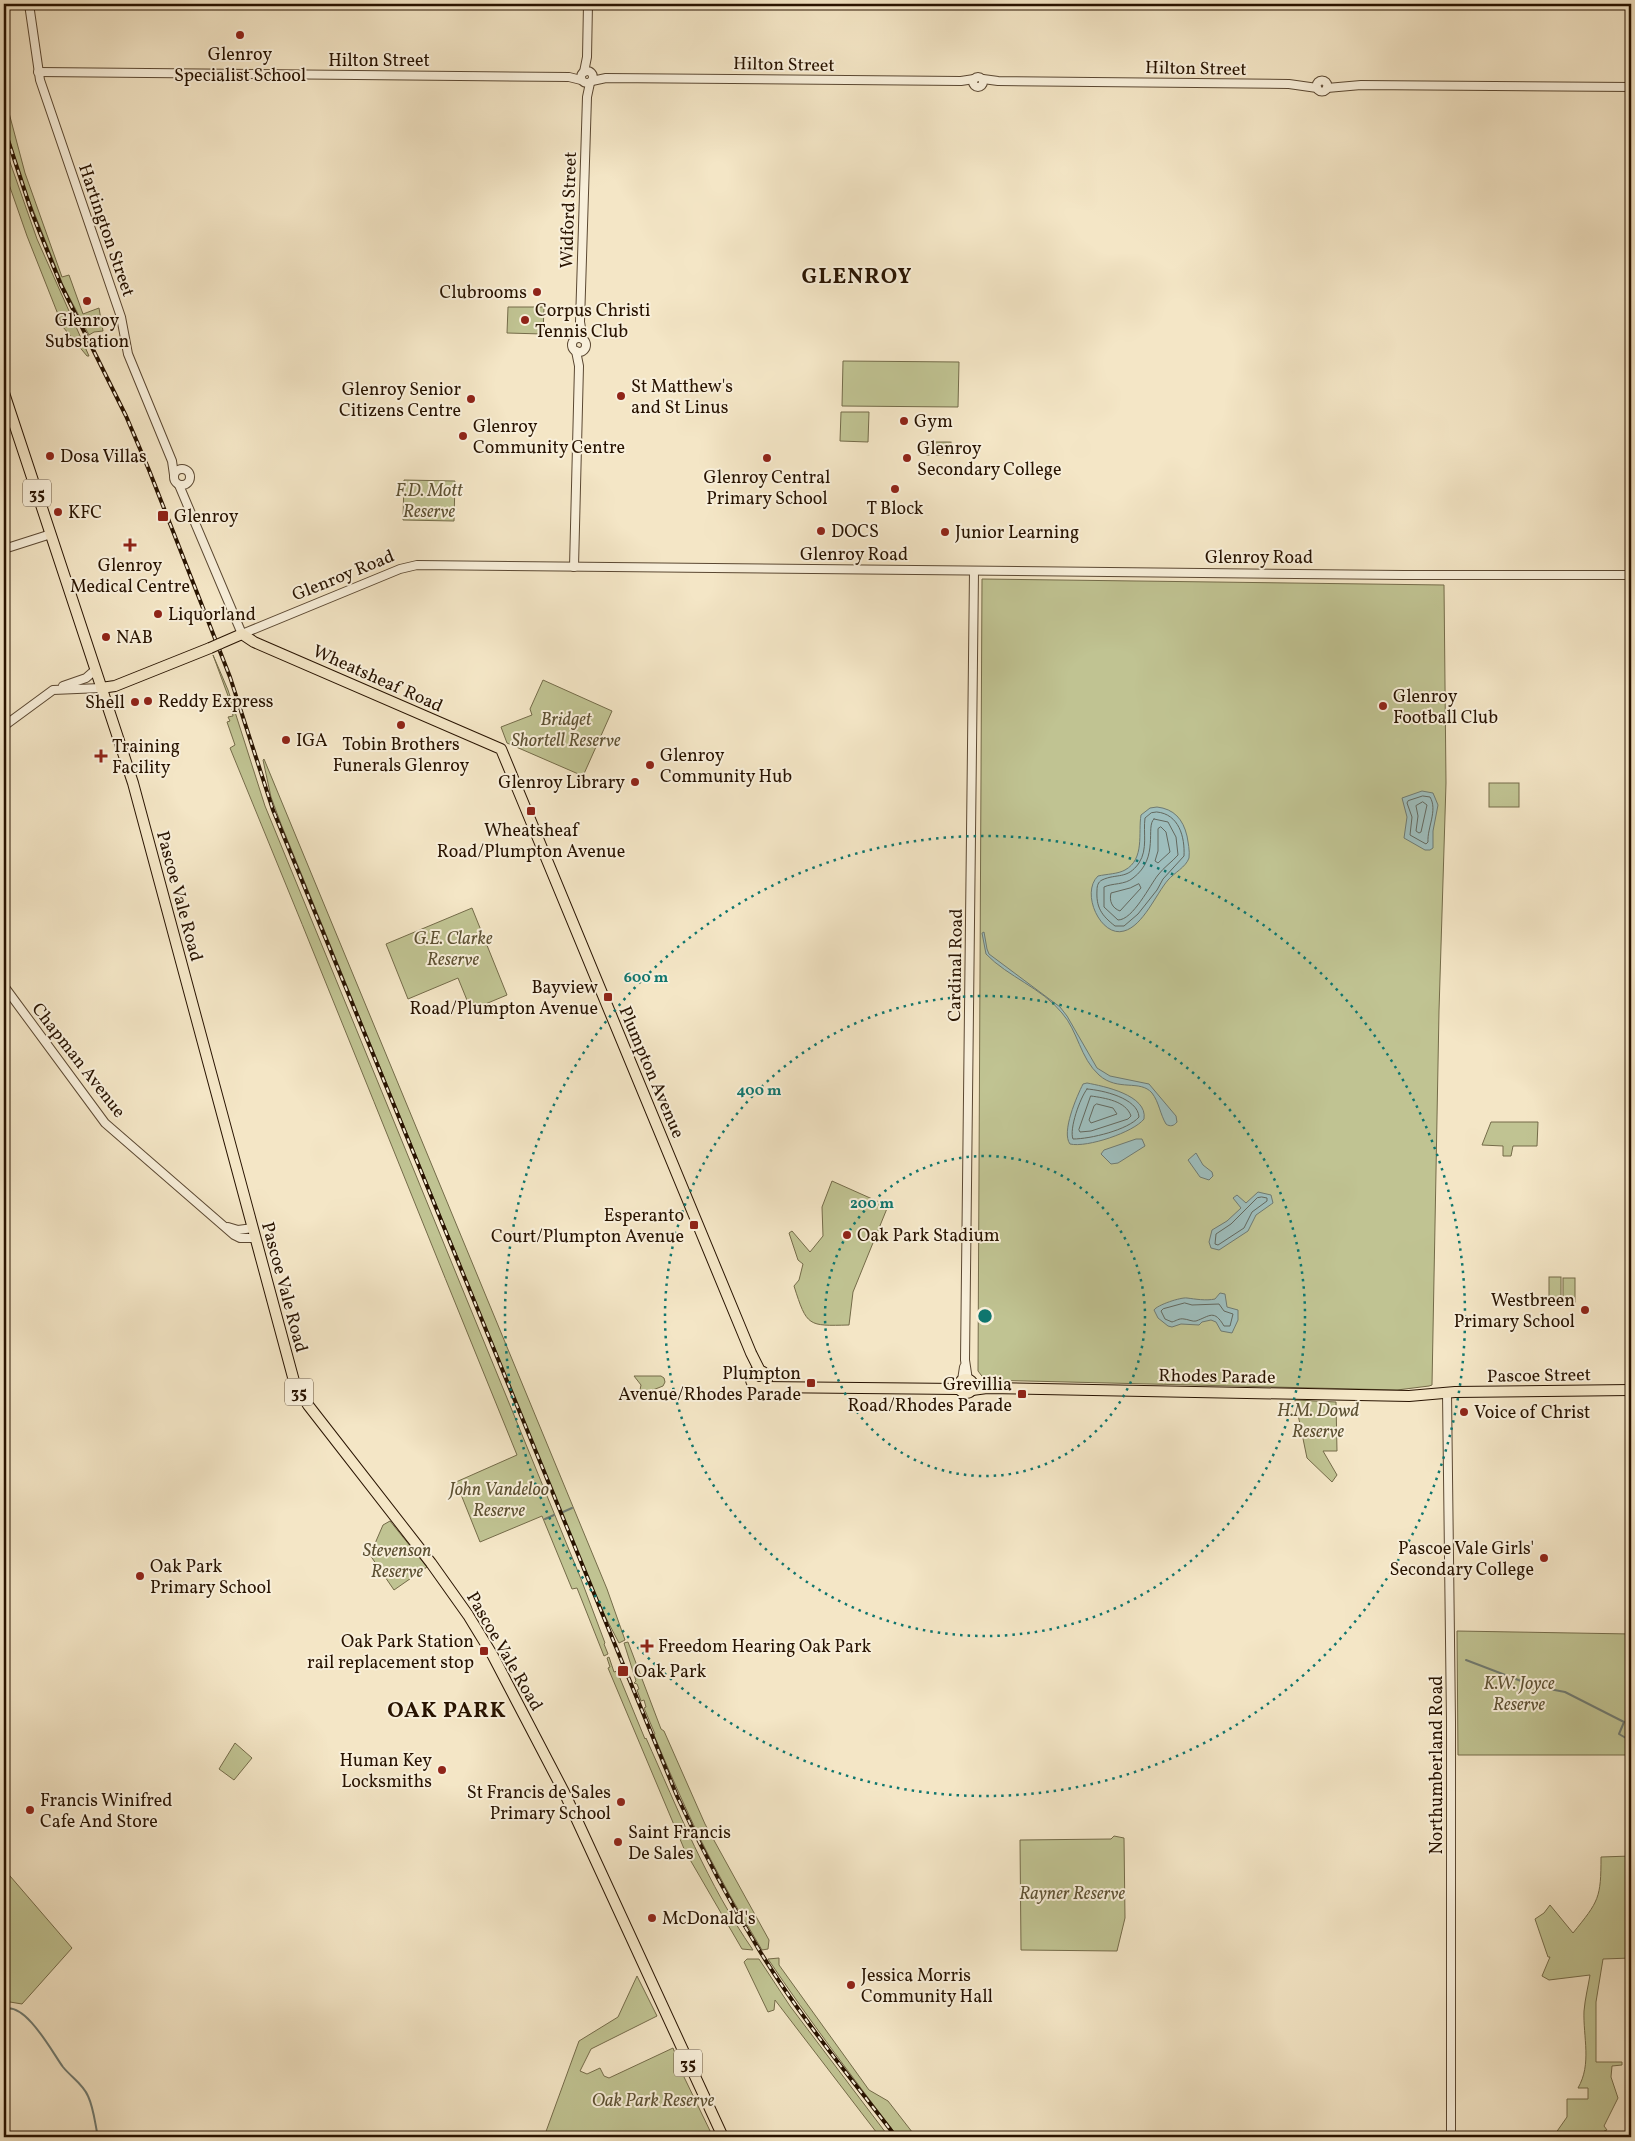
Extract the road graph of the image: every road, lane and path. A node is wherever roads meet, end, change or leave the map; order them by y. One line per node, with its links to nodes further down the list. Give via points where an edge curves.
1 (29, 4): 3 (street, Hartington Street)
2 (588, 4): 4 (street, Widford Street)
3 (38, 72): 4 (street, Hilton Street); 7 (street, Hartington Street, via 120,317 128,354)
4 (587, 77): 5 (street, Hilton Street, via 974,81 978,87 983,82 1303,85 1317,86 1323,92 1327,86); 13 (street, Widford Street, via 580,339 573,344 579,351)
5 (1631, 87)
6 (4, 393): 11 (main road, Pascoe Vale Road / 35)
7 (172, 461): 8 (street, Hartington Street); 9 (street, Hartington Street)
8 (181, 469): 9 (street); 10 (street, via 190,474 190,480)
9 (174, 475): 10 (street, via 174,480)
10 (183, 485): 17 (street)
11 (51, 534): 12 (street); 19 (main road, Pascoe Vale Road / 35)
12 (4, 549)
13 (574, 567): 14 (street, Glenroy Road); 16 (street, Glenroy Road, via 411,566)
14 (974, 571): 15 (street, Glenroy Road); 27 (street, Cardinal Road)
15 (1631, 575)
16 (262, 626): 17 (street, Glenroy Road); 18 (street, via 259,636)
17 (242, 634): 18 (main road, Wheatsheaf Road); 20 (main road, Glenroy Road, via 115,686)
18 (264, 646): 23 (main road, Wheatsheaf Road)
19 (95, 670): 20 (main road, Pascoe Vale Road / 35); 21 (street, via 86,678)
20 (101, 688): 21 (street); 25 (main road, Pascoe Vale Road / 35, via 133,782)
21 (57, 689): 22 (street)
22 (4, 726)
23 (501, 749): 26 (main road, Plumpton Avenue)
24 (4, 986): 25 (street, Chapman Avenue, via 105,1123 226,1226)
25 (254, 1233): 30 (main road, Pascoe Vale Road / 35, via 299,1392 431,1564 493,1656 564,1792)
26 (760, 1378): 27 (main road, Rhodes Parade, via 785,1386 942,1388)
27 (965, 1384): 29 (main road, Rhodes Parade, via 987,1388 1409,1396)
28 (1631, 1390): 29 (main road, Pascoe Street)
29 (1447, 1393): 31 (street, Northumberland Road)
30 (723, 2137)
31 (1451, 2137)

